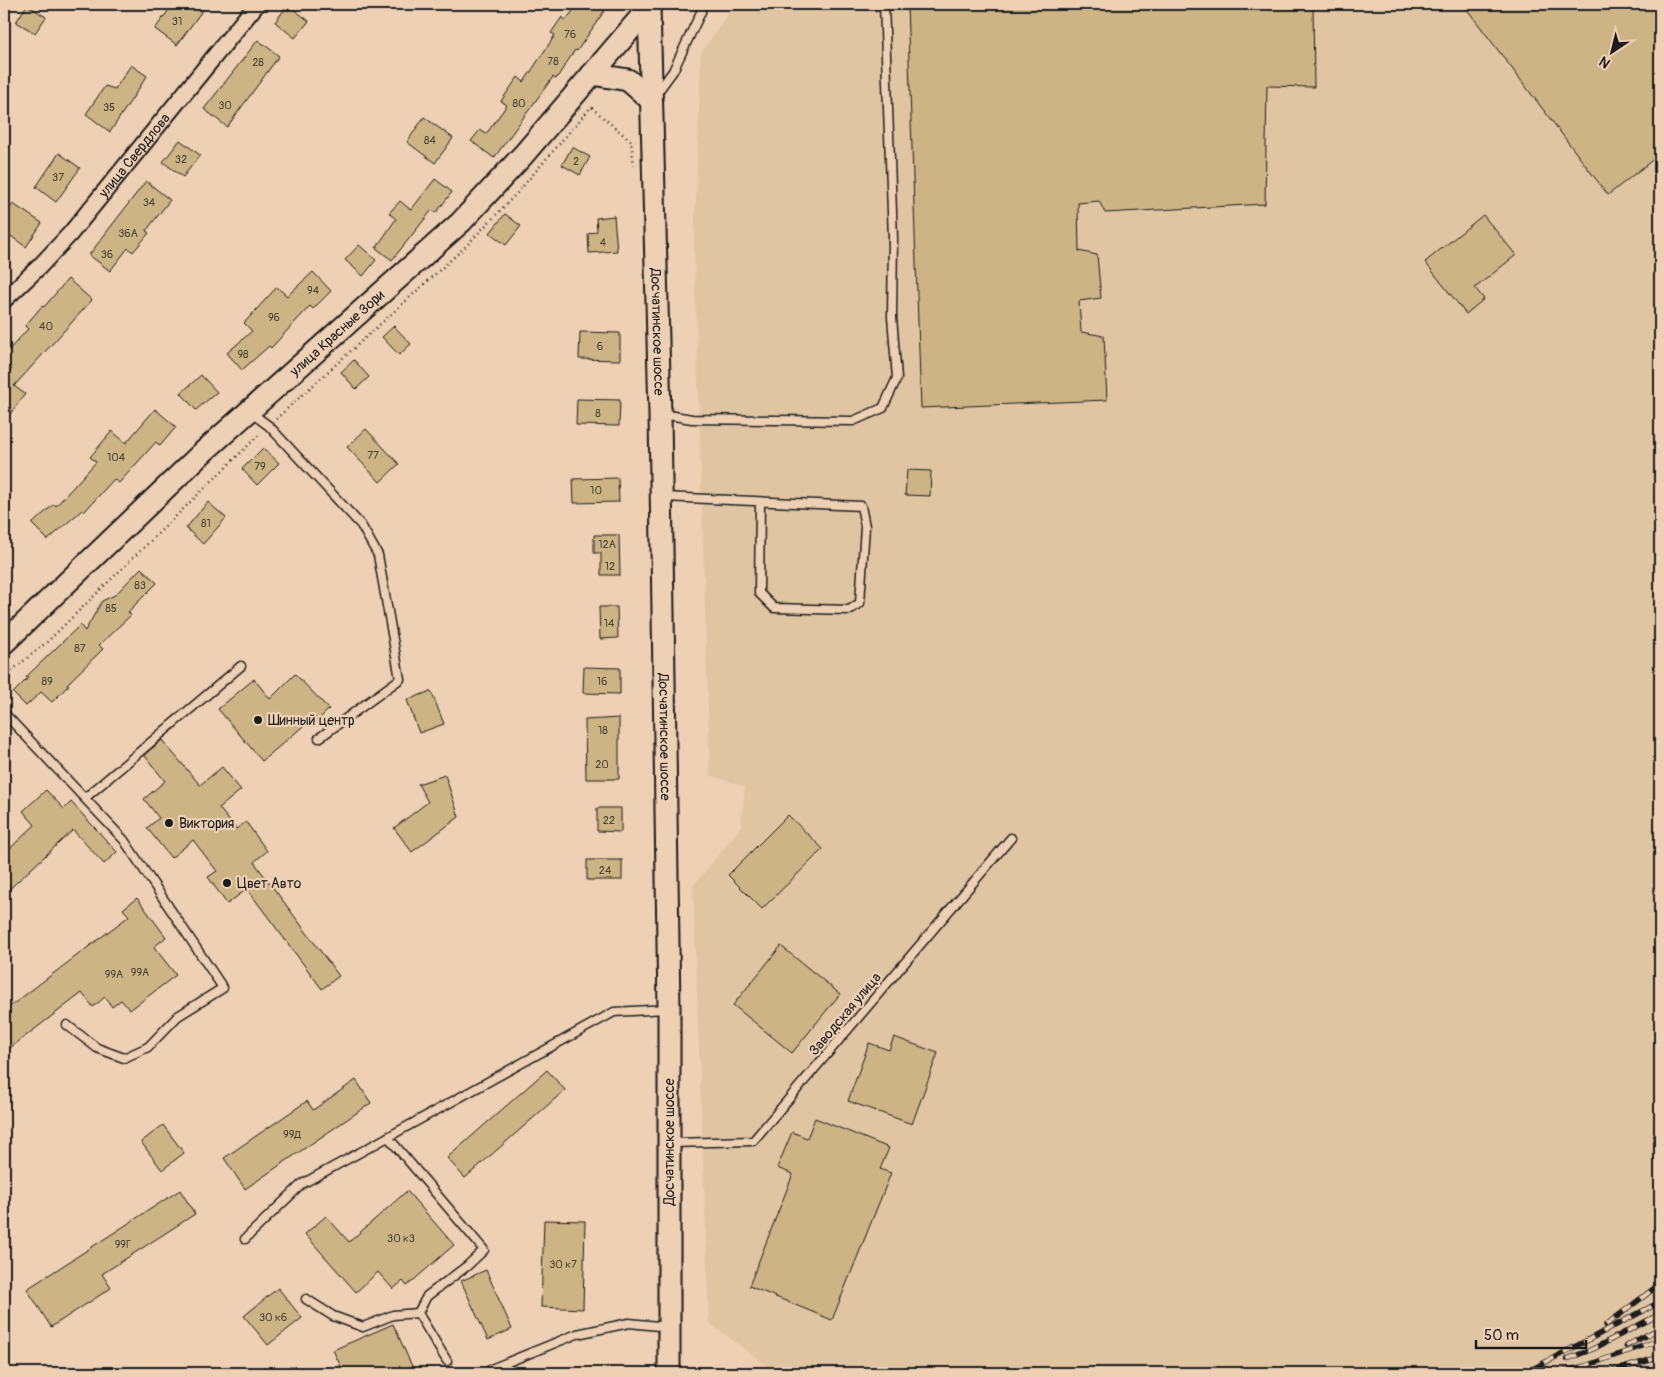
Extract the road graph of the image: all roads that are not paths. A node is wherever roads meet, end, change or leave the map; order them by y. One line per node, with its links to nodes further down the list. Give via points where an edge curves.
1 (258, 4): 7 (street, улица Свердлова, via 70,234)
2 (702, 4): 6 (lane, via 673,71)
3 (884, 4): 9 (lane, via 896,378 883,408 853,421 692,419)
4 (650, 5): 5 (street, улица Красные Зори); 6 (street, Досчатинское шоссе)
5 (592, 74): 6 (street, via 628,80); 8 (street, улица Красные Зори, via 461,222)
6 (651, 100): 9 (street, Досчатинское шоссе)
7 (4, 300)
8 (248, 411): 12 (street, улица Красные Зори); 15 (lane, via 269,426 362,525 378,555 400,679)
9 (660, 414): 10 (street, Досчатинское шоссе)
10 (661, 497): 11 (lane); 18 (street, Досчатинское шоссе)
11 (760, 503): 11 (lane, via 862,506 865,526 860,603 849,610 774,608 759,593)
12 (4, 643)
13 (240, 666): 16 (lane)
14 (4, 713): 16 (lane)
15 (319, 738)
16 (85, 798): 19 (lane, via 124,840 223,988 178,1016 148,1047 124,1058 97,1048)
17 (1011, 838): 21 (lane, Заводская улица, via 753,1142)
18 (669, 1009): 20 (lane, via 614,1012); 21 (street, Досчатинское шоссе)
19 (68, 1025)
20 (388, 1136): 22 (lane, via 302,1184); 24 (lane, via 484,1250 427,1296)
21 (669, 1144): 25 (street, Досчатинское шоссе)
22 (245, 1239)
23 (306, 1299): 24 (lane, via 333,1316 363,1327 393,1315)
24 (418, 1313): 26 (lane)
25 (668, 1327): 27 (lane, via 629,1323 577,1334); 28 (street, Досчатинское шоссе)
26 (448, 1361)
27 (491, 1369)
28 (669, 1373)

